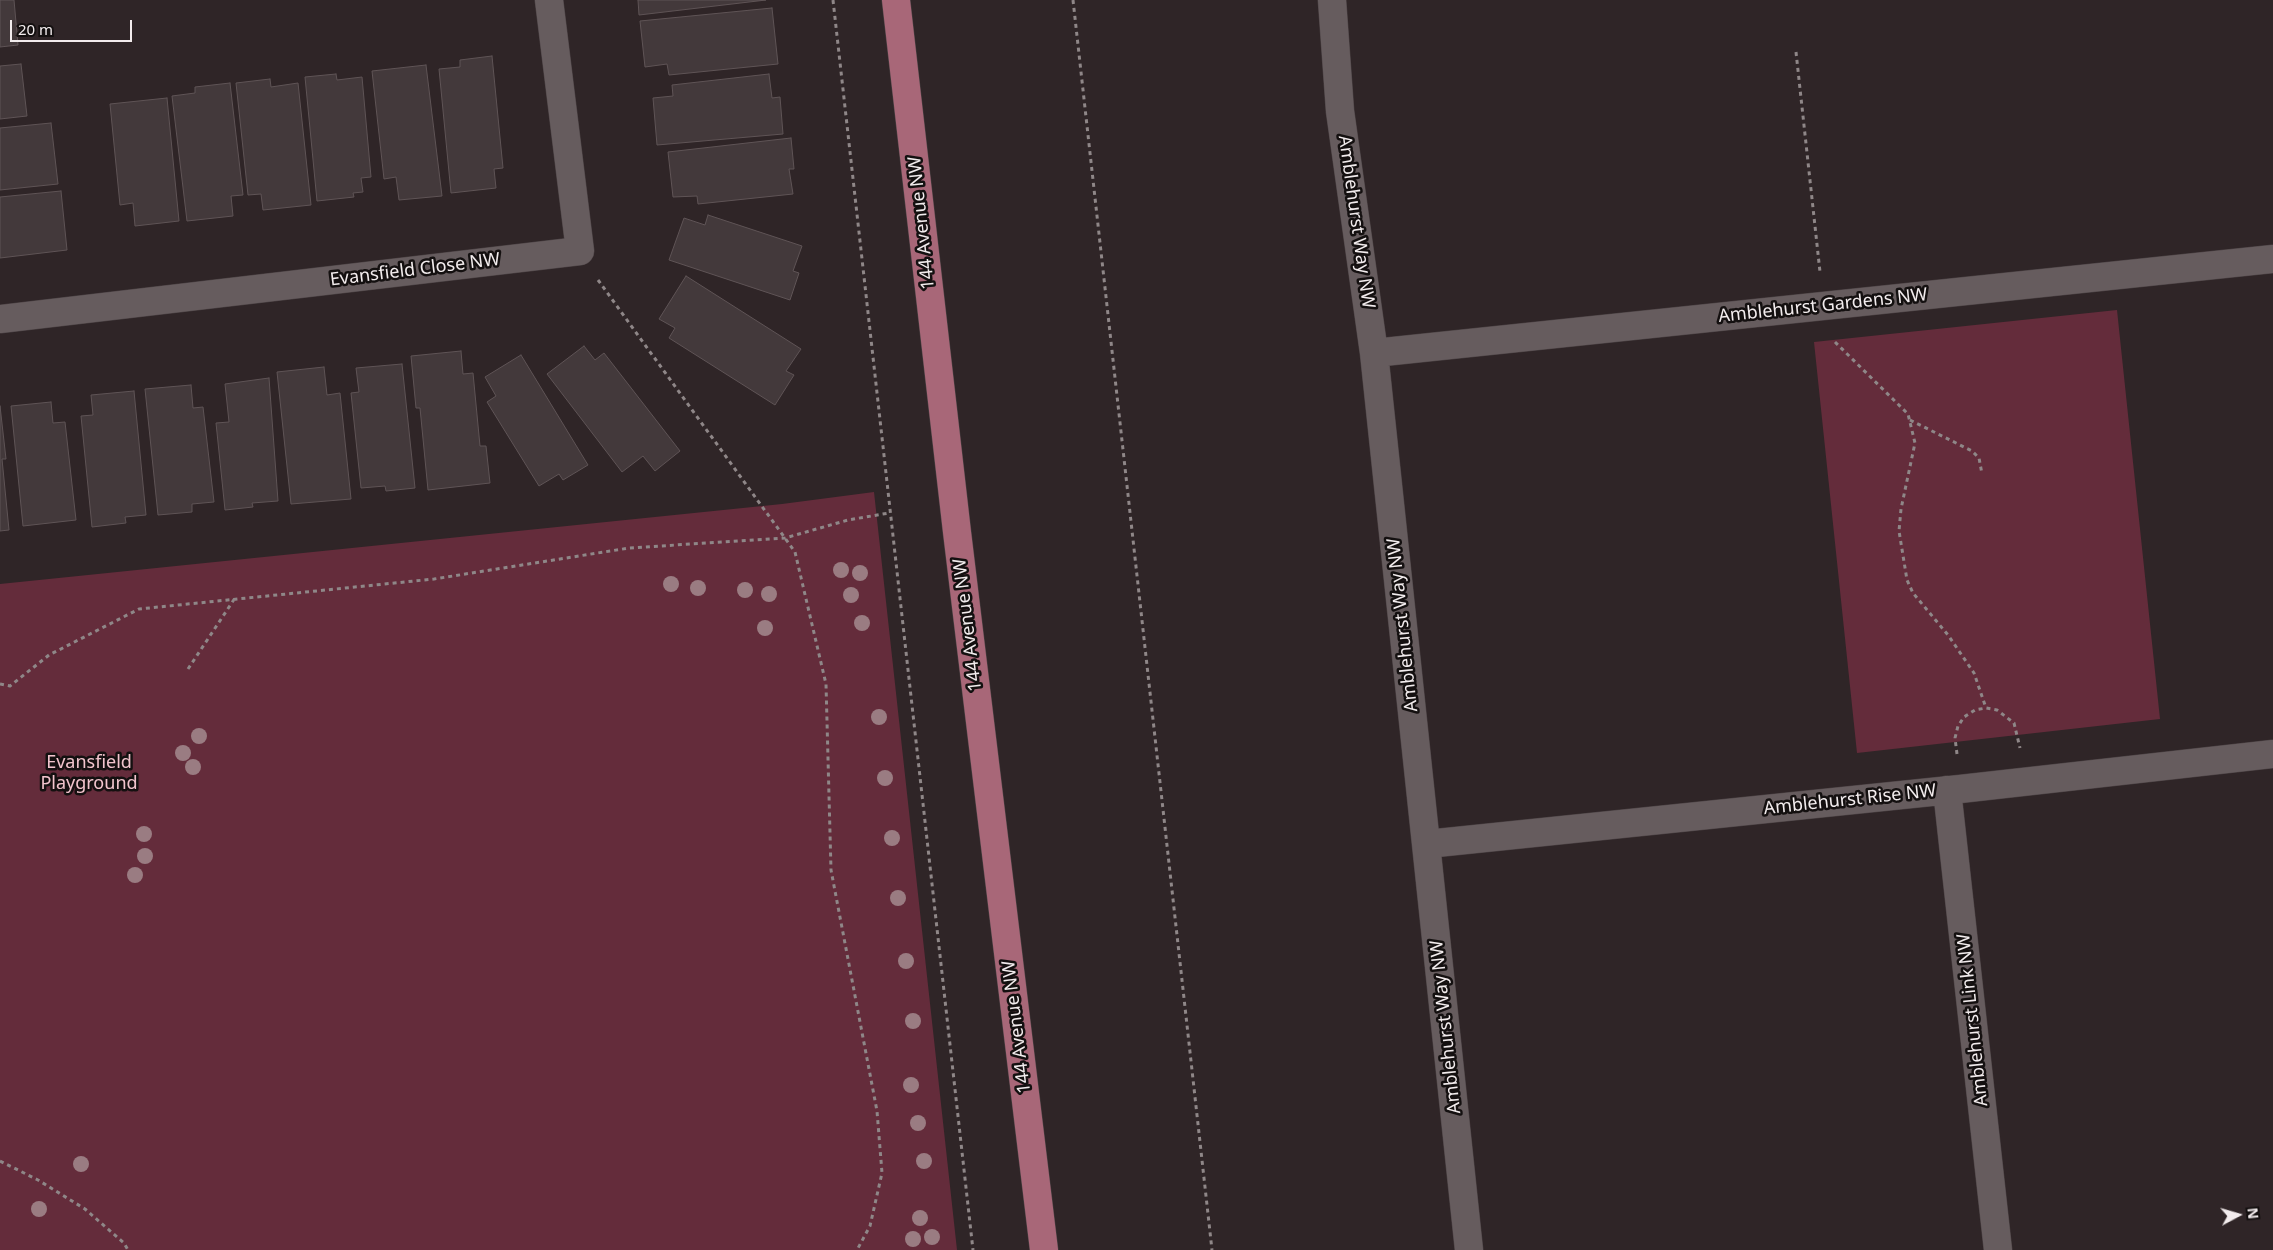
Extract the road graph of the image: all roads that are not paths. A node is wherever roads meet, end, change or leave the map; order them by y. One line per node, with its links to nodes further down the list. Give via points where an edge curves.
1 (549, 0): 5 (street, Evansfield Close NW, via 580,251)
2 (896, 0): 10 (main road, 144 Avenue NW)
3 (1332, 0): 6 (street, Amblehurst Way NW, via 1340,111)
4 (2273, 259): 6 (street, Amblehurst Gardens NW)
5 (0, 318)
6 (1374, 353): 9 (street, Amblehurst Way NW)
7 (2273, 754): 8 (street, Amblehurst Rise NW)
8 (1954, 790): 9 (street, Amblehurst Rise NW); 12 (street, Amblehurst Link NW)
9 (1427, 844): 11 (street, Amblehurst Way NW)
10 (1044, 1250)
11 (1469, 1250)
12 (1998, 1250)

